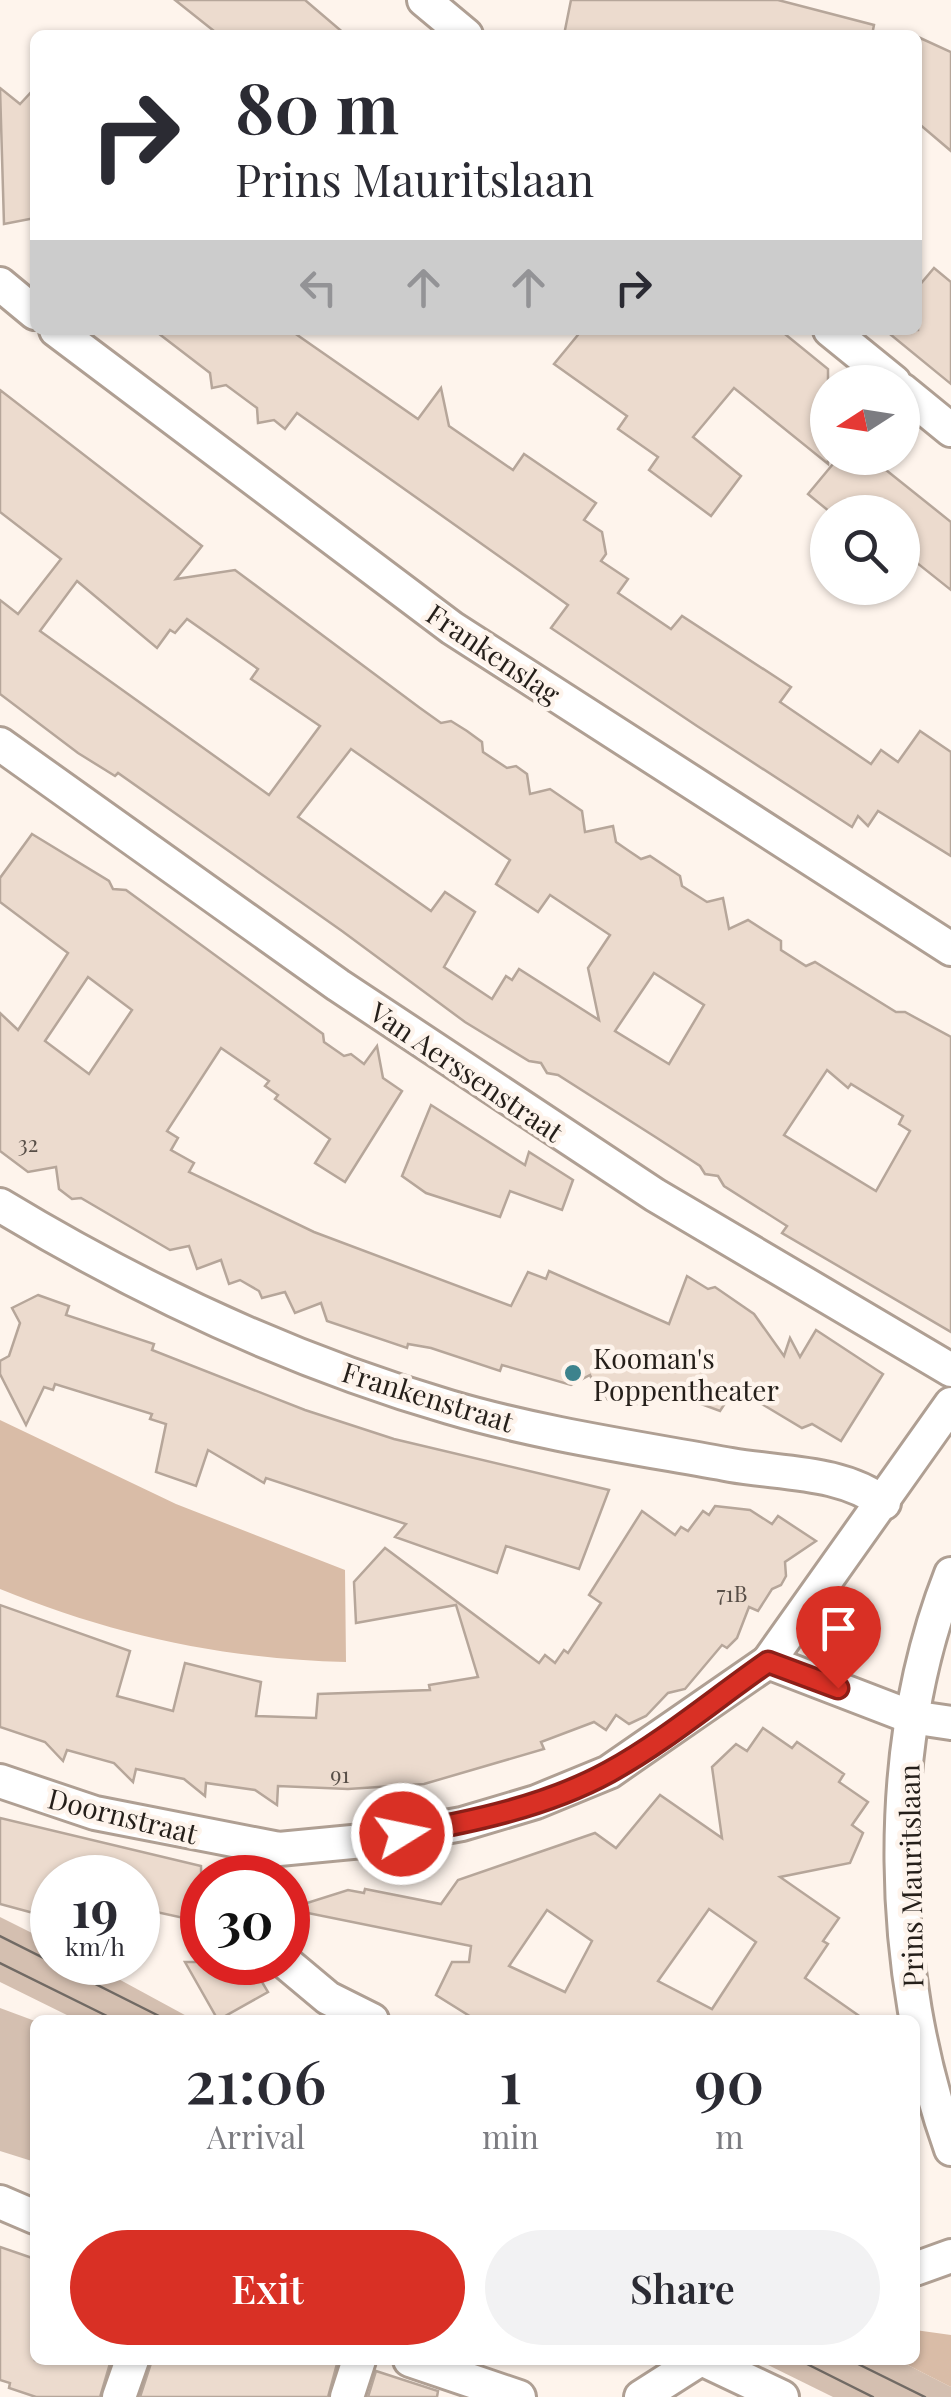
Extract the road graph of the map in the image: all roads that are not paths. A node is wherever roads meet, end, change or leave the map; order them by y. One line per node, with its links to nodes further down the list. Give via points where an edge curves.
1 (424, 0): 2 (street)
2 (460, 30)
3 (0, 284): 4 (street)
4 (30, 308)
5 (63, 335): 11 (street, Frankenslag, via 452,628)
6 (836, 335): 7 (street)
7 (873, 365)
8 (920, 405): 9 (street)
9 (951, 430)
10 (0, 744): 13 (street, Van Aerssenstraat, via 654,1195)
11 (951, 949)
12 (0, 1205): 15 (street, Frankenstraat, via 240,1334 449,1408 851,1482)
13 (951, 1370)
14 (951, 1404): 15 (street)
15 (884, 1503): 17 (street)
16 (951, 1574): 18 (street, Prins Mauritslaan)
17 (768, 1662): 18 (street); 22 (street, via 608,1772 462,1824)
18 (911, 1718): 19 (street); 25 (street, Prins Mauritslaan, via 904,1852)
19 (951, 1723)
20 (0, 1782): 21 (street, Doornstraat)
21 (244, 1855)
22 (310, 1857)
23 (310, 1983): 24 (street)
24 (362, 2015)
25 (916, 2015)
26 (920, 2040): 27 (street, Prins Mauritslaan)
27 (951, 2149)
28 (0, 2202): 29 (street)
29 (30, 2216)
30 (951, 2256): 31 (street)
31 (920, 2267)
32 (130, 2365): 37 (street)
33 (357, 2365): 38 (street)
34 (425, 2365): 39 (street)
35 (693, 2365): 40 (street)
36 (712, 2365): 41 (street)
37 (119, 2397)
38 (347, 2397)
39 (519, 2397)
40 (641, 2397)
41 (782, 2397)

